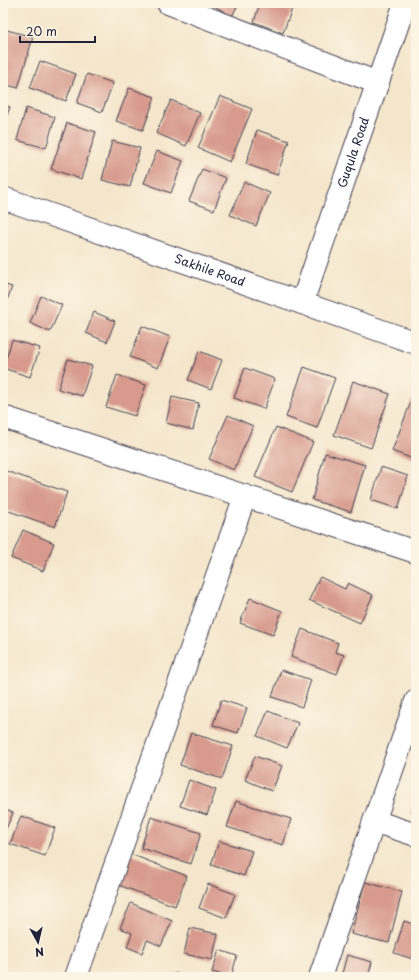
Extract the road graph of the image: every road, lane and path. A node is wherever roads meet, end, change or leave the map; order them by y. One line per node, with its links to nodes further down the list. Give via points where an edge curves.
1 (168, 3): 3 (street)
2 (405, 3): 3 (street, Guqula Road)
3 (378, 83): 5 (street, Guqula Road)
4 (3, 198): 5 (street, Sakhile Road)
5 (302, 303): 6 (street, Sakhile Road)
6 (416, 343)
7 (3, 416): 8 (street)
8 (245, 496): 9 (street); 13 (street)
9 (416, 552)
10 (416, 701): 11 (street)
11 (374, 821): 12 (street); 14 (street)
12 (416, 835)
13 (76, 977)
14 (320, 977)

